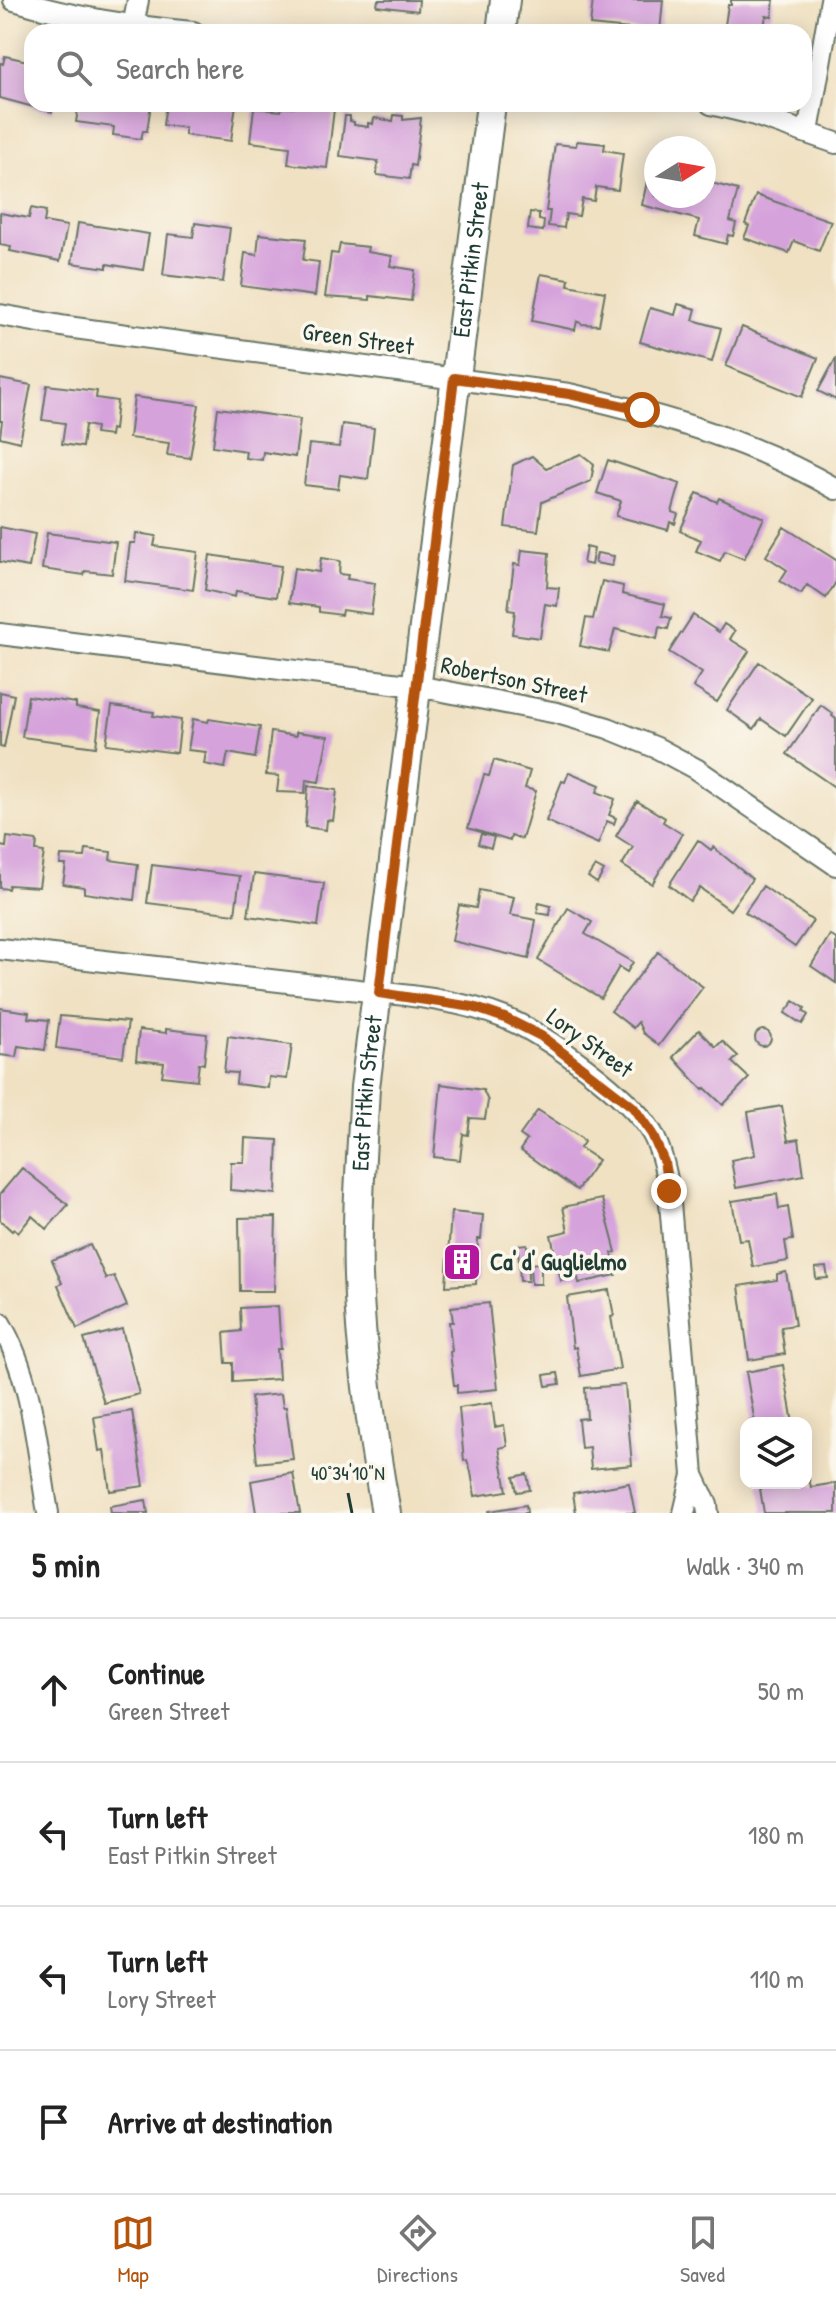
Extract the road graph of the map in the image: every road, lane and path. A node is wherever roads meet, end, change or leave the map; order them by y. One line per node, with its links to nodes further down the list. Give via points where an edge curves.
1 (14, 0): 5 (street)
2 (138, 0): 6 (street)
3 (505, 0): 7 (street)
4 (831, 0): 8 (street)
5 (117, 24)
6 (134, 24)
7 (502, 24)
8 (812, 109)
9 (490, 112): 15 (street, East Pitkin Street)
10 (739, 112): 12 (street)
11 (811, 112): 12 (street)
12 (808, 132): 13 (street)
13 (836, 143)
14 (0, 315): 15 (street, Green Street)
15 (454, 378): 16 (street, Green Street, via 642,410 714,433); 18 (street, East Pitkin Street)
16 (836, 489)
17 (0, 634): 18 (street, Robertson Street)
18 (417, 686): 19 (street, Robertson Street, via 557,713 657,748); 21 (street, East Pitkin Street)
19 (836, 865)
20 (0, 949): 21 (street, Lory Street)
21 (379, 993): 23 (street, Lory Street, via 473,1007 541,1036 633,1107 652,1134 664,1162 672,1213); 25 (street, East Pitkin Street, via 365,1087 358,1276)
22 (0, 1323): 24 (street, via 24,1377)
23 (693, 1475): 26 (street, Lory Street); 27 (street, Lory Street)
24 (48, 1513)
25 (386, 1513)
26 (684, 1513)
27 (708, 1513)

